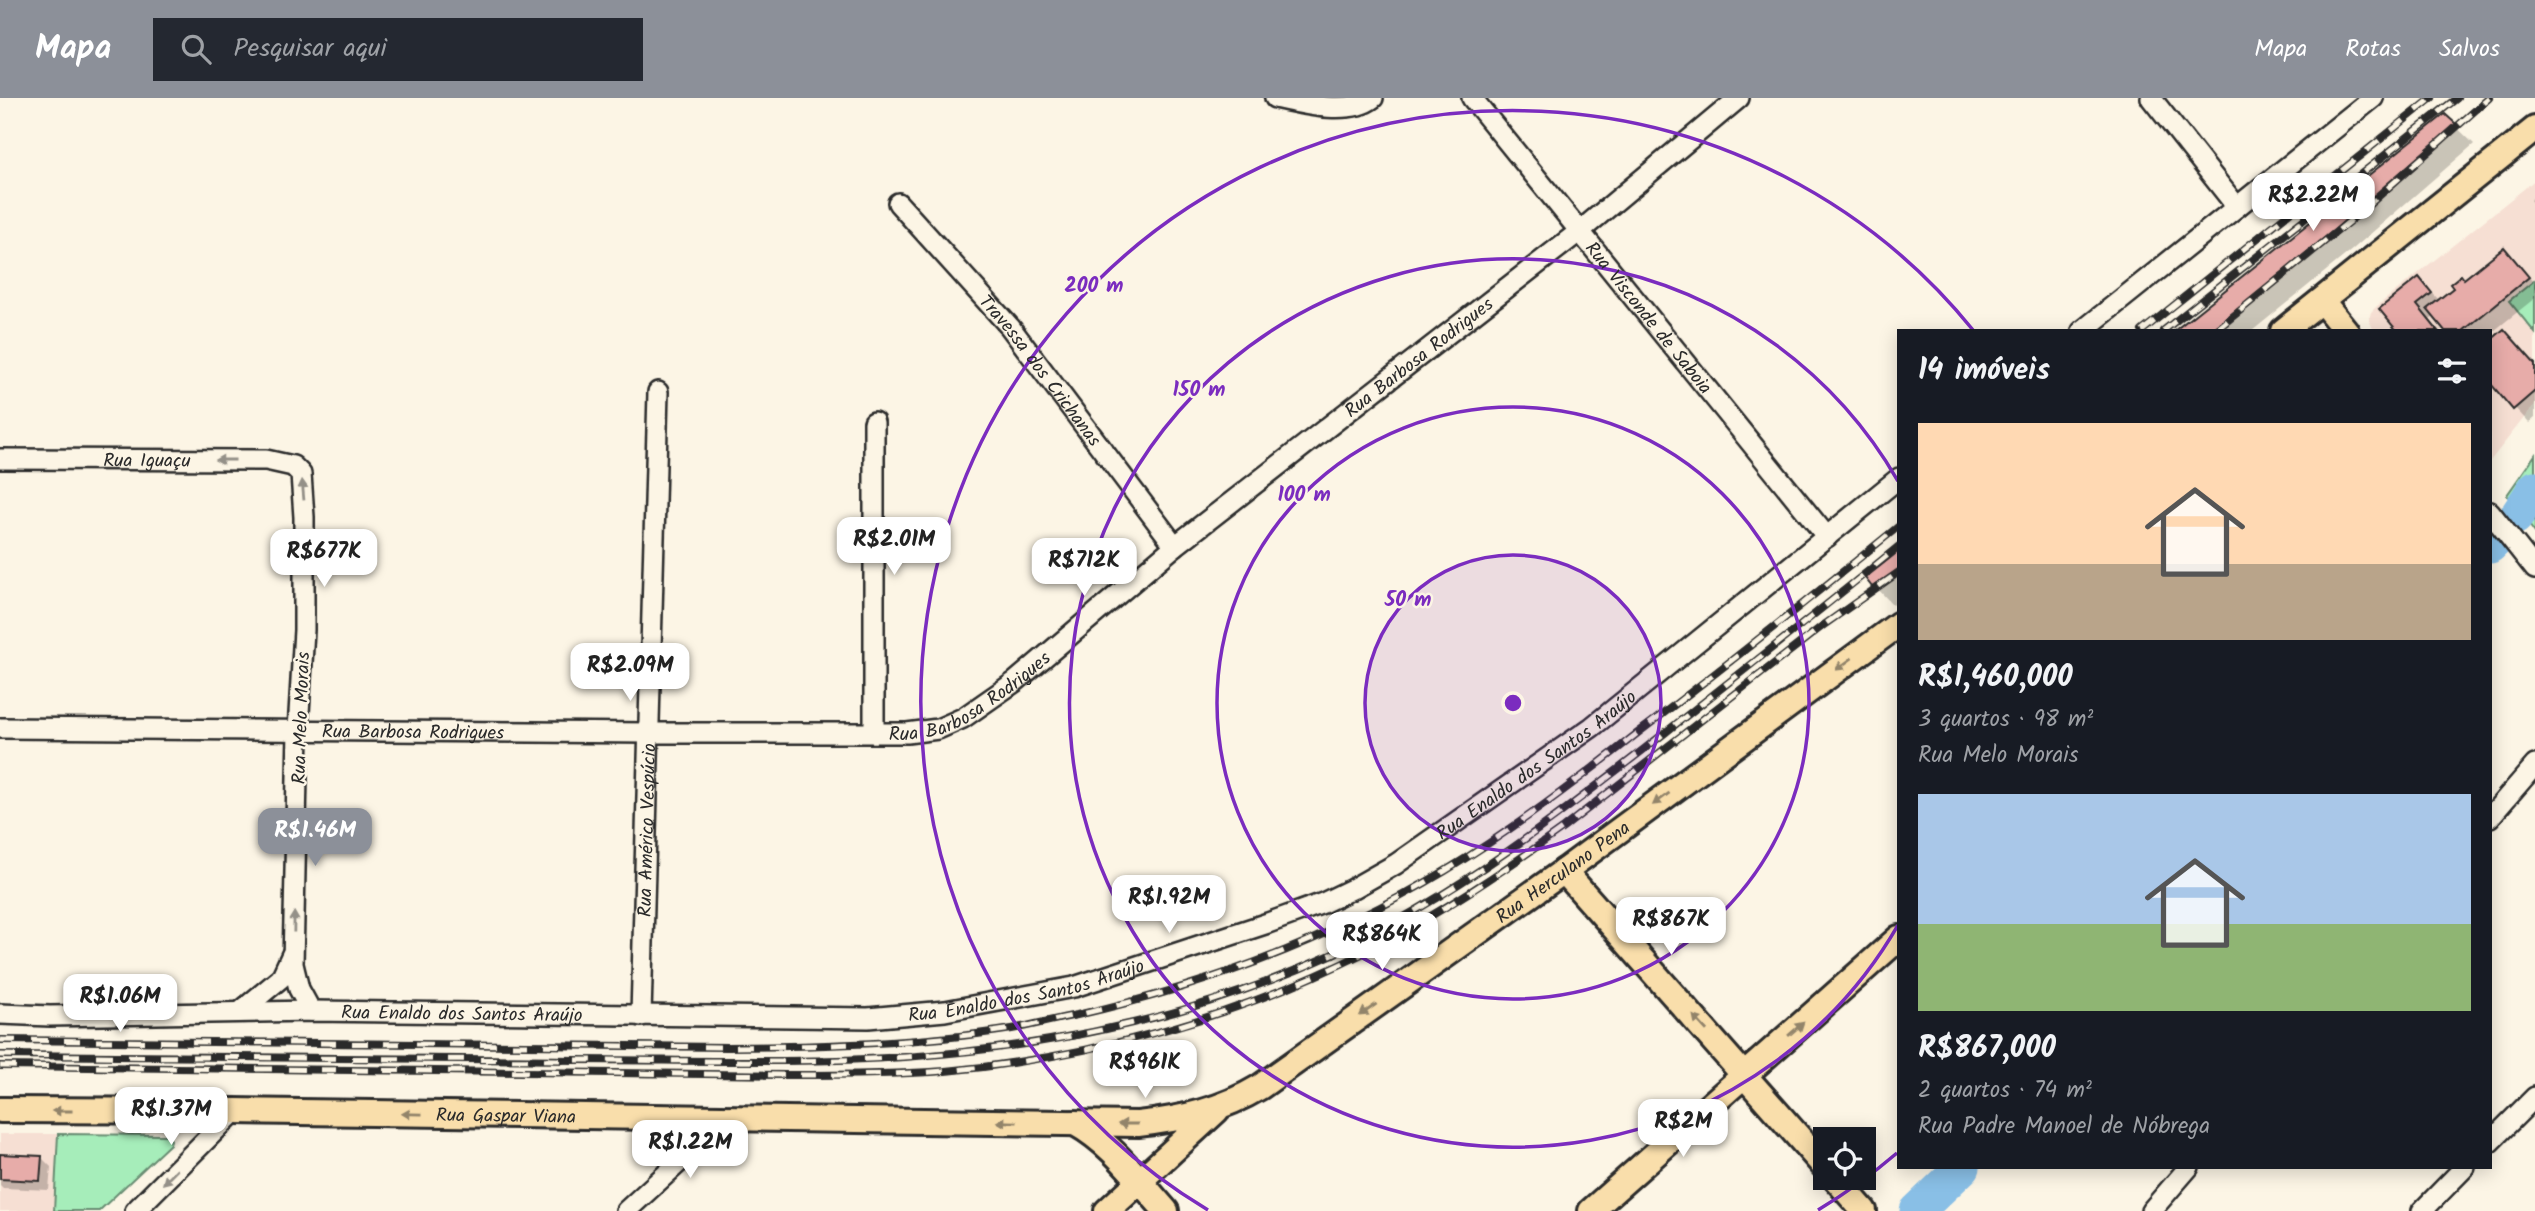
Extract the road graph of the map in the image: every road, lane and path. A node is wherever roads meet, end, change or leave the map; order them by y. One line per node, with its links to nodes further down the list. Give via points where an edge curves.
1 (1275, 98): 2 (street, via 1352,107)
2 (1373, 98)
3 (1472, 98): 10 (street, Rua Visconde de Saboia)
4 (1739, 98): 10 (street, Rua Barbosa Rodrigues)
5 (2151, 98): 9 (street)
6 (2373, 98): 9 (street)
7 (2535, 129): 11 (main road)
8 (898, 203): 22 (street, Travessa dos Crichanas, via 1010,327)
9 (2236, 207): 12 (street)
10 (1580, 231): 21 (street, Rua Visconde de Saboia); 22 (street, Rua Barbosa Rodrigues)
11 (2322, 301): 13 (main road); 14 (main road)
12 (2084, 329)
13 (2286, 329)
14 (2344, 329)
15 (658, 392): 27 (street, Rua Américo Vespúcio)
16 (874, 422): 28 (street)
17 (0, 459): 18 (street, Rua Iguaçu, one-way to 17, via 266,460)
18 (293, 466): 26 (street, Rua Melo Morais, one-way to 18, via 304,517 301,474)
19 (1897, 480): 21 (street, Rua Enaldo dos Santos Araújo)
20 (2492, 515): 23 (street)
21 (1827, 537): 37 (street, Rua Enaldo dos Santos Araújo, via 1592,727 1396,864 1323,903 1074,987 944,1011 868,1018)
22 (1175, 546): 28 (street, Rua Barbosa Rodrigues, via 1016,681 963,718 938,729)
23 (2535, 569)
24 (1897, 625): 31 (main road, Rua Herculano Pena, one-way to 31)
25 (0, 727): 26 (street, Rua Barbosa Rodrigues)
26 (298, 730): 27 (street, Rua Barbosa Rodrigues); 33 (street, Rua Melo Morais, one-way to 26)
27 (649, 733): 28 (street, Rua Barbosa Rodrigues); 37 (street, Rua Américo Vespúcio)
28 (874, 733)
29 (2535, 765): 30 (street)
30 (2492, 815)
31 (1563, 871): 38 (main road, one-way to 31); 40 (main road, Rua Herculano Pena, one-way to 40, via 1260,1087)
32 (1897, 940): 38 (main road, one-way to 32)
33 (293, 952): 34 (street, Rua Melo Morais, via 299,989); 35 (street, via 281,978)
34 (311, 1011): 35 (street, Rua Enaldo dos Santos Araújo); 37 (street, Rua Enaldo dos Santos Araújo)
35 (240, 1012): 36 (street, Rua Enaldo dos Santos Araújo)
36 (0, 1014)
37 (641, 1016)
38 (1745, 1074): 46 (main road); 55 (main road)
39 (2535, 1097): 45 (street)
40 (1219, 1108): 44 (main road, Rua Gaspar Viana, one-way to 44, via 1145,1123); 49 (main road)
41 (0, 1110): 42 (main road, Rua Gaspar Viana, one-way to 41)
42 (235, 1111): 43 (main road, Rua Gaspar Viana, one-way to 42); 51 (street, one-way to 51)
43 (726, 1119): 44 (main road, Rua Gaspar Viana, one-way to 43); 52 (street)
44 (1075, 1123): 49 (main road, via 1103,1140)
45 (2492, 1140)
46 (1813, 1153)
47 (2187, 1169): 57 (street)
48 (2463, 1169): 58 (street)
49 (1139, 1181): 53 (main road); 54 (main road)
50 (1846, 1190): 56 (main road)
51 (135, 1211)
52 (626, 1211)
53 (1107, 1211)
54 (1166, 1211)
55 (1591, 1211)
56 (1864, 1211)
57 (2151, 1211)
58 (2422, 1211)

